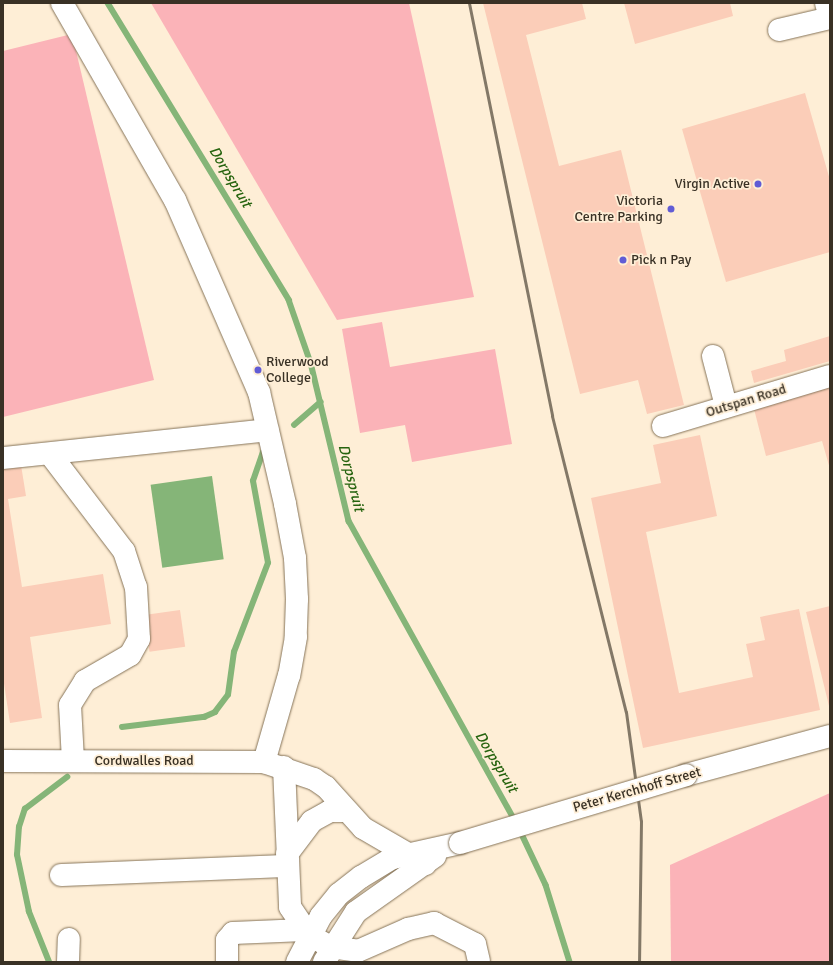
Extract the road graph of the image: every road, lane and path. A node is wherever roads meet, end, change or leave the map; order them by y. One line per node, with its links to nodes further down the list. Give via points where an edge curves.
1 (62, 3): 9 (street, via 175,200 259,392)
2 (826, 3): 3 (street)
3 (830, 18): 4 (street)
4 (779, 30)
5 (713, 356): 7 (street)
6 (830, 376): 7 (street, Outspan Road)
7 (726, 406): 8 (street, Outspan Road)
8 (663, 426)
9 (268, 430): 10 (street); 15 (street, via 295,558 297,599 296,637)
10 (50, 454): 11 (street); 14 (street, via 120,545 136,587 139,639 130,655 85,681 70,706)
11 (3, 458)
12 (830, 736): 17 (street, Peter Kerchhoff Street, bridge, via 686,775)
13 (3, 761): 14 (street, Cordwalles Road)
14 (73, 761): 15 (street, Cordwalles Road)
15 (274, 765): 16 (street, Cordwalles Road, via 326,787); 18 (street)
16 (346, 812): 17 (street, Cordwalles Road, via 376,838); 18 (street, via 330,811 312,821)
17 (416, 859): 20 (street, Peter Kerchhoff Street, via 383,863 339,894); 22 (street, Peter Kerchhoff Street, via 356,912)
18 (287, 860): 19 (street); 20 (street, via 290,907)
19 (61, 875)
20 (307, 932): 22 (street); 24 (street, via 233,933 227,940); 25 (street, Peter Kerchhoff Street)
21 (69, 939): 23 (street)
22 (328, 955): 26 (street, via 358,951 408,929 434,923 475,944)
23 (68, 962)
24 (227, 962)
25 (297, 962)
26 (479, 962)

